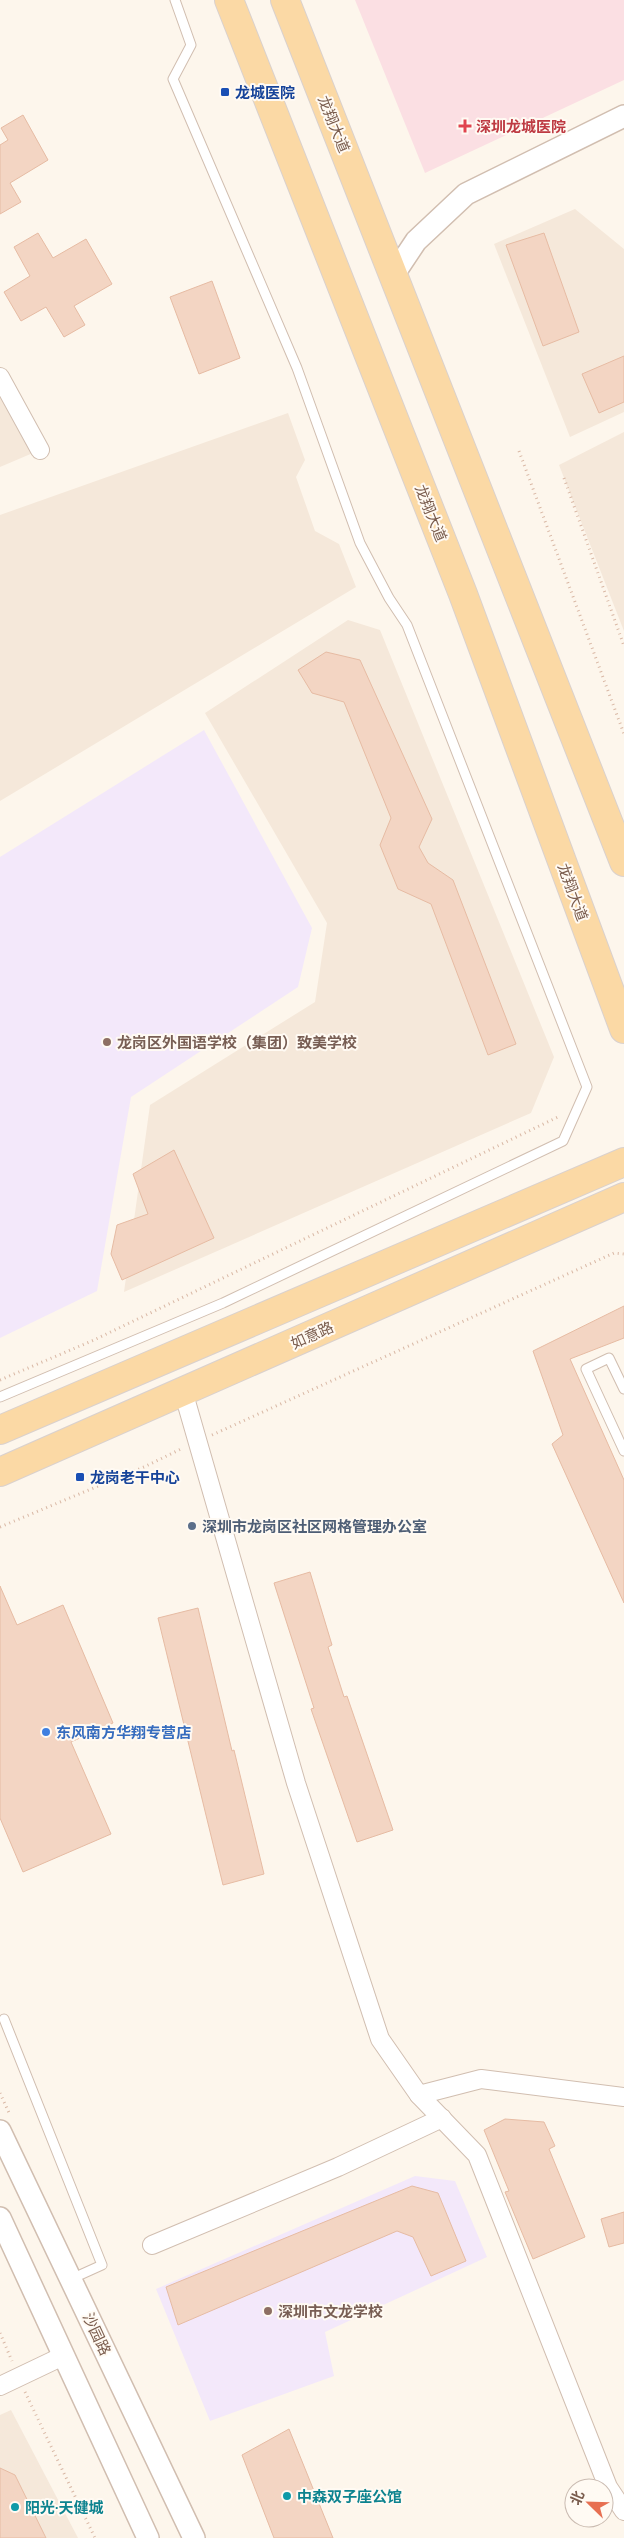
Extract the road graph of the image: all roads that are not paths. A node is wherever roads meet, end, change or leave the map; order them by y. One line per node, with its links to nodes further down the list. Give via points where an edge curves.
1 (174, 0): 14 (lane, via 191,45 173,79 297,368 360,543 407,625 587,1088 563,1141 223,1303)
2 (229, 0): 9 (main road, 龙翔大道, via 463,594)
3 (285, 0): 5 (main road, 龙翔大道)
4 (624, 116): 5 (street, via 466,194 416,241)
5 (394, 274): 8 (main road, 龙翔大道)
6 (0, 377): 7 (street)
7 (40, 450)
8 (624, 862)
9 (624, 1029)
10 (624, 1162): 15 (main road)
11 (624, 1198): 13 (main road, 如意路)
12 (624, 1389): 16 (lane, via 610,1358 586,1369)
13 (183, 1391): 17 (main road, 如意路); 19 (street, via 296,1783 380,2039)
14 (0, 1397)
15 (0, 1430)
16 (624, 1451)
17 (0, 1472)
18 (4, 2019): 25 (lane, via 102,2265)
19 (419, 2094): 20 (street, via 481,2079); 21 (street)
20 (624, 2096)
21 (442, 2118): 24 (street, via 338,2167); 28 (street, via 477,2155 608,2487)
22 (0, 2131): 25 (street, 沙园路)
23 (0, 2218): 26 (street)
24 (152, 2246)
25 (71, 2279): 30 (street, 沙园路)
26 (64, 2356): 27 (street); 29 (street)
27 (0, 2386)
28 (624, 2511)
29 (148, 2538)
30 (194, 2538)

